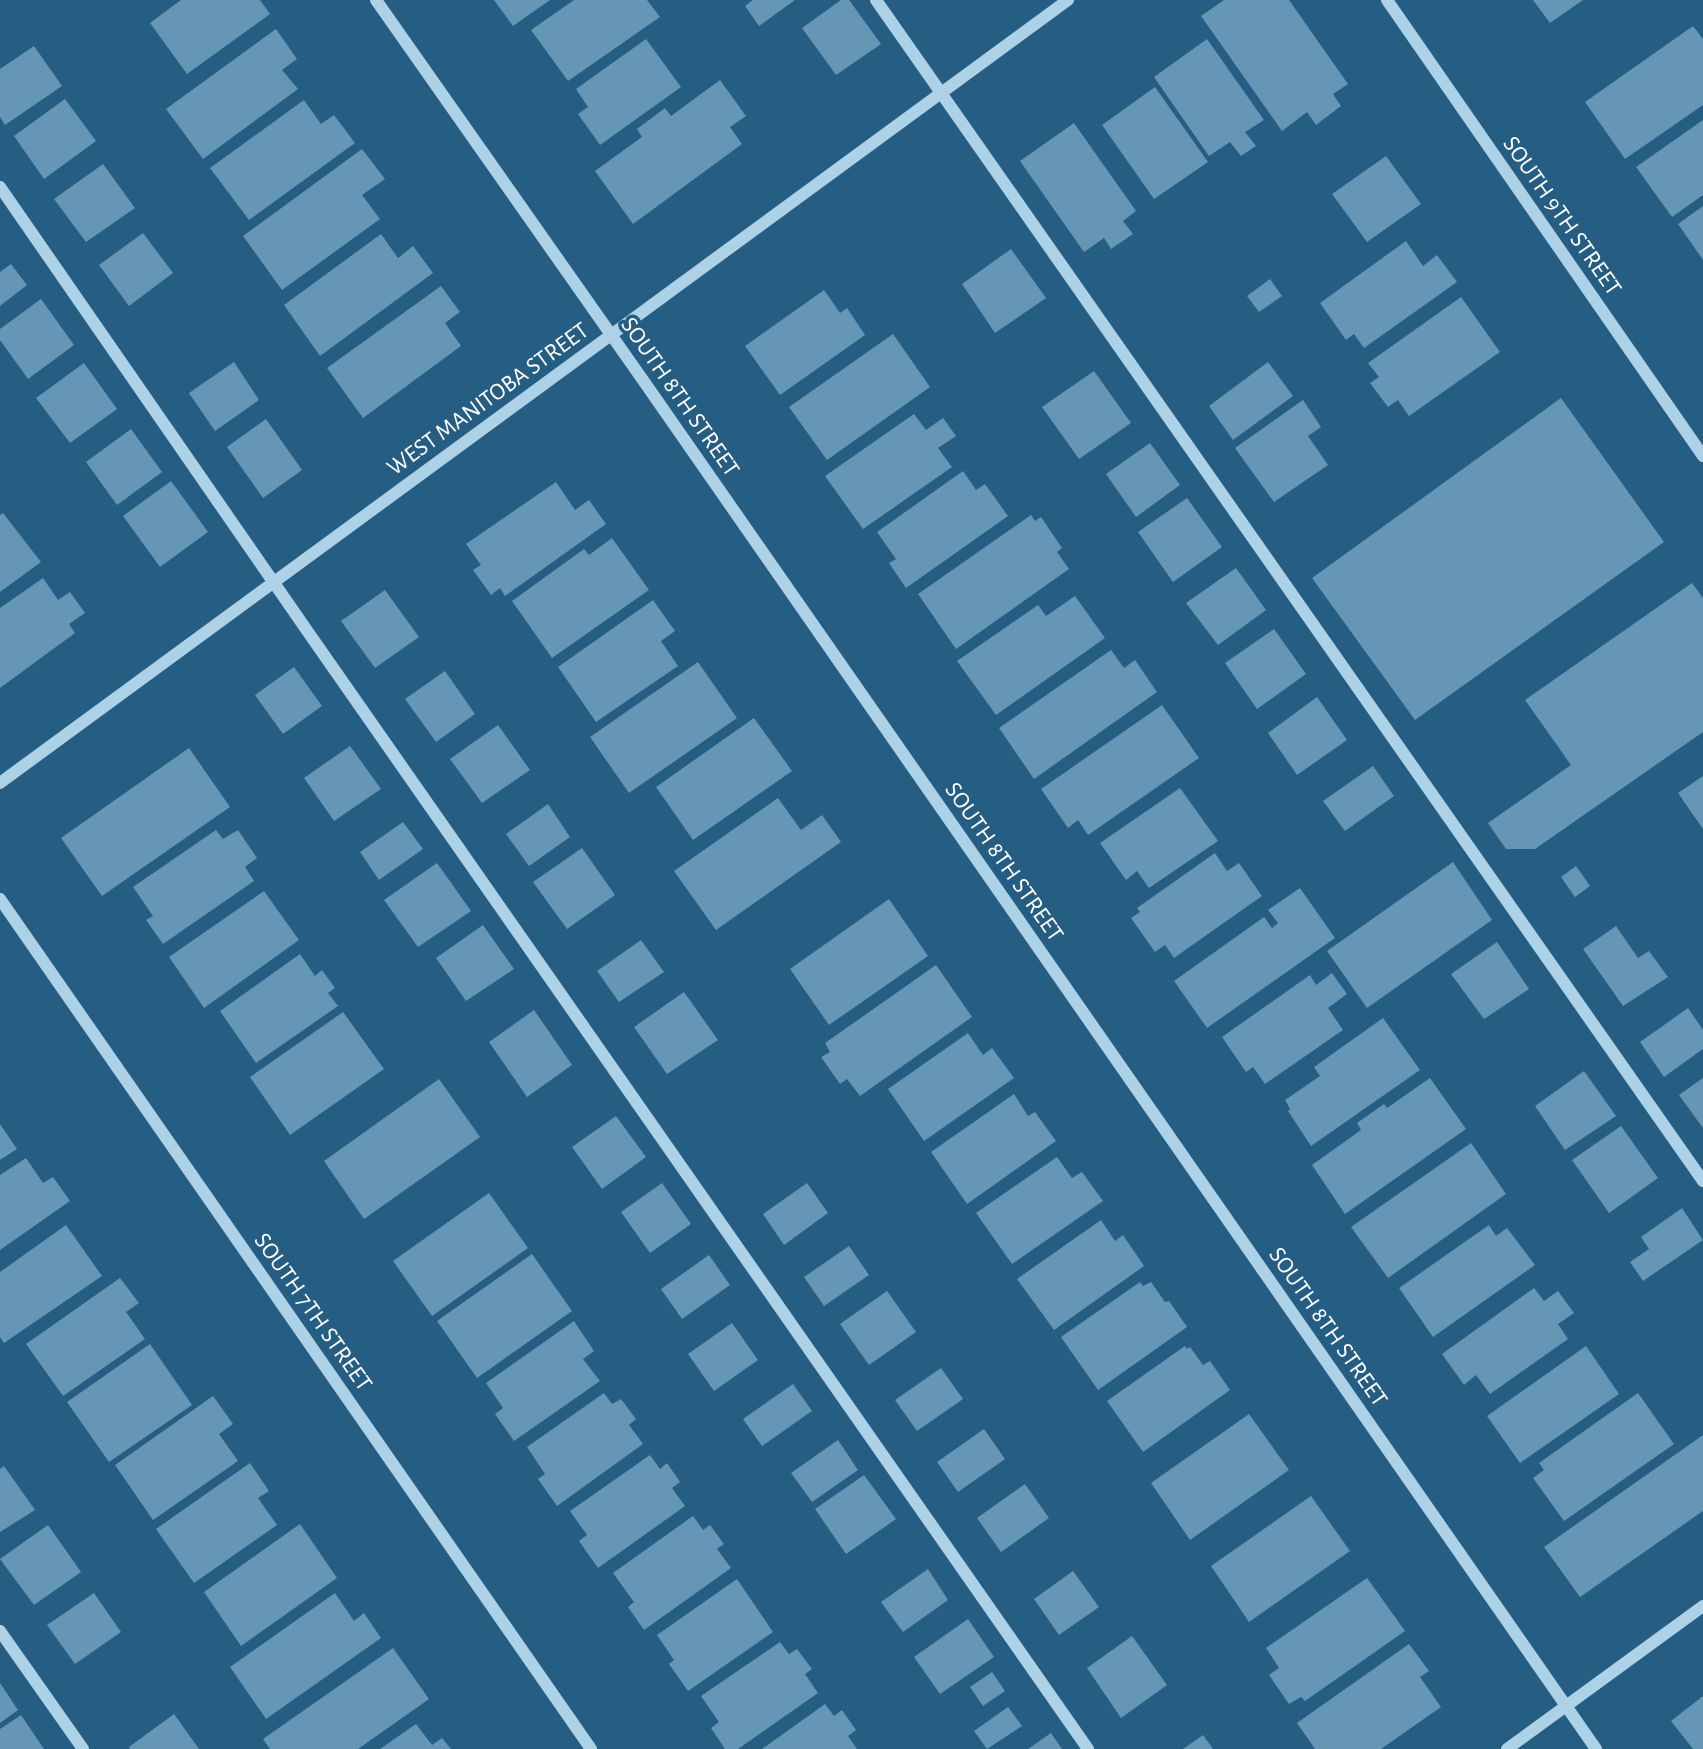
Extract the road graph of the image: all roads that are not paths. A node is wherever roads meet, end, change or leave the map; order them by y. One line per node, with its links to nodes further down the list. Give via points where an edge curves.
1 (376, 0): 7 (street, SOUTH 8TH STREET)
2 (876, 0): 5 (street)
3 (1068, 0): 5 (street, WEST MANITOBA STREET)
4 (1387, 0): 8 (street, SOUTH 9TH STREET)
5 (940, 92): 7 (street, WEST MANITOBA STREET); 12 (street)
6 (0, 187): 9 (street)
7 (611, 335): 9 (street, WEST MANITOBA STREET); 15 (street, SOUTH 8TH STREET)
8 (1703, 456)
9 (274, 584): 10 (street, WEST MANITOBA STREET); 18 (street)
10 (0, 783)
11 (0, 899): 17 (street, SOUTH 7TH STREET)
12 (1703, 1181)
13 (1703, 1606): 15 (street)
14 (0, 1631): 16 (street)
15 (1565, 1707): 19 (street); 20 (street, SOUTH 8TH STREET)
16 (83, 1749)
17 (591, 1749)
18 (1088, 1749)
19 (1507, 1749)
20 (1596, 1749)

